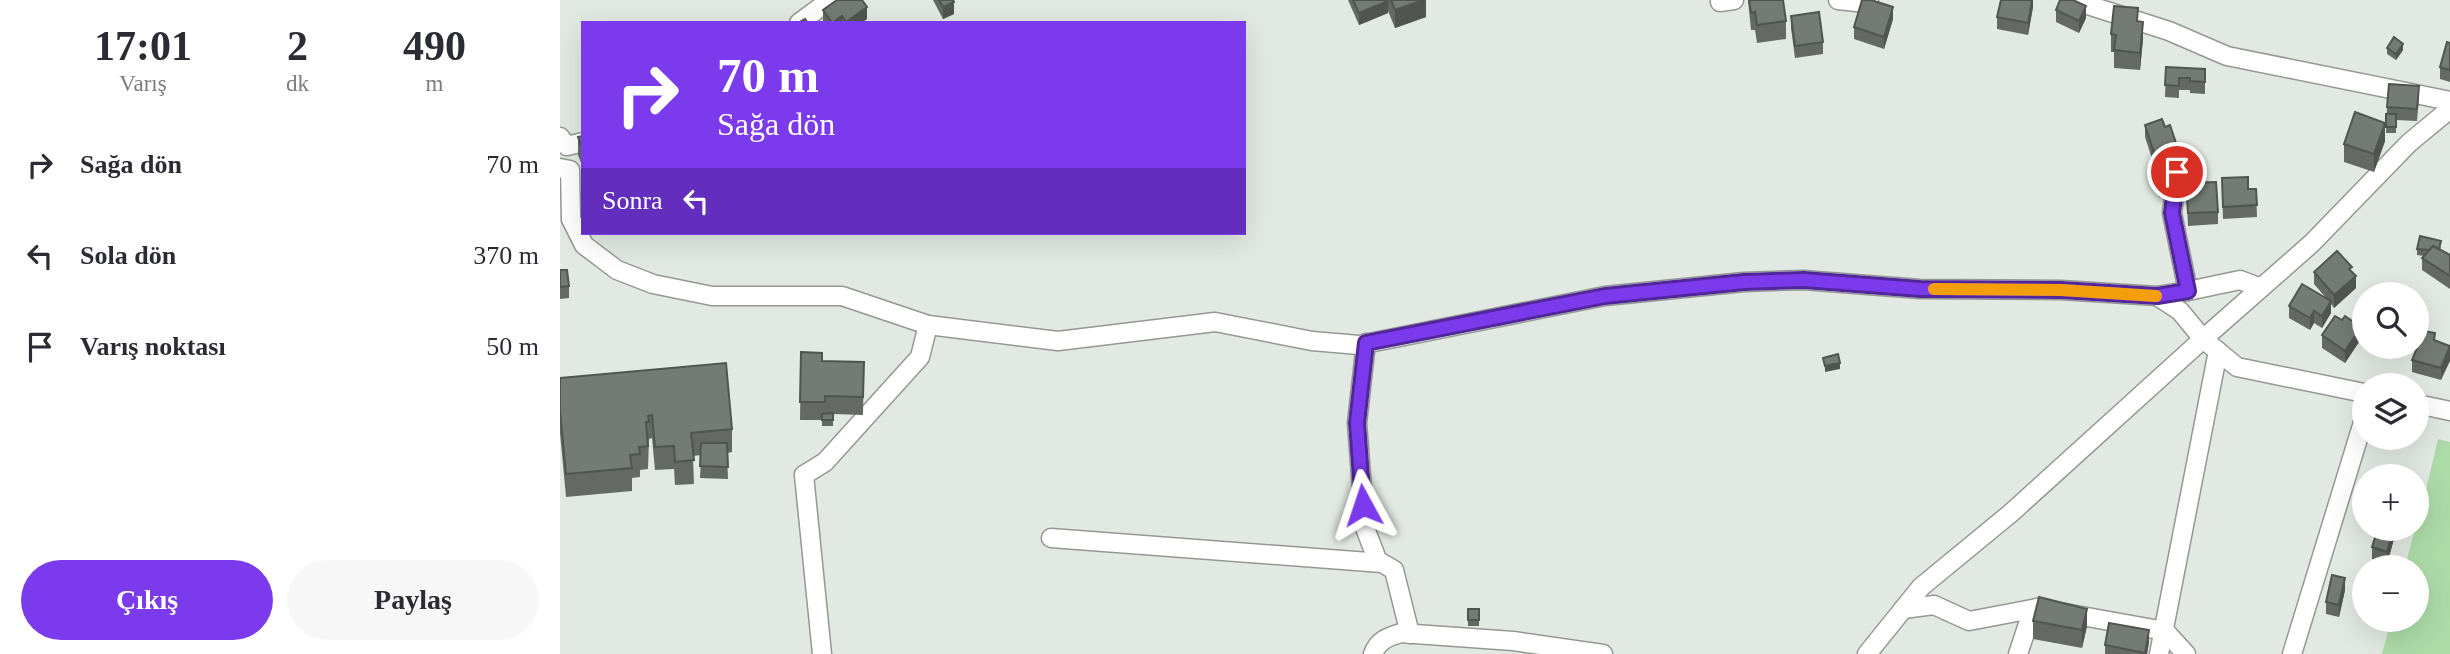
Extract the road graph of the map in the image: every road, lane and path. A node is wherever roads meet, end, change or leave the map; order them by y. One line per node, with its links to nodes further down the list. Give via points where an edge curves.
1 (830, 0): 5 (street)
2 (1838, 0): 3 (street)
3 (1869, 0)
4 (2072, 0): 6 (street, via 2169,31 2227,56)
5 (802, 21)
6 (2450, 101)
7 (2450, 108): 12 (street)
8 (560, 137): 9 (street, via 567,146)
9 (581, 142)
10 (560, 168): 15 (street, via 570,170 571,219 584,245 617,270 653,284 712,296 842,296)
11 (2177, 172): 13 (street, via 2172,213)
12 (2261, 288): 13 (street, via 2240,280); 16 (street)
13 (2188, 291): 14 (street)
14 (2157, 296): 16 (street, via 2180,310); 17 (street, via 1920,289 1804,280 1744,282 1605,296)
15 (928, 325): 17 (street, via 1058,341 1215,322 1312,341); 29 (street, via 920,358 825,461 804,475)
16 (2203, 339): 18 (street); 26 (street, via 2011,513 1921,587)
17 (1366, 343): 24 (street, via 1357,423 1365,528)
18 (2218, 351): 19 (street, via 2237,367); 27 (street)
19 (2352, 391)
20 (2429, 407): 21 (street)
21 (2450, 411)
22 (2355, 450): 36 (street)
23 (1051, 538): 24 (street)
24 (1378, 562): 28 (street, via 1394,570)
25 (2037, 608): 26 (street, via 1969,621 1934,605); 27 (street); 33 (street)
26 (1903, 609): 32 (street)
27 (2165, 631): 34 (street); 35 (street)
28 (1410, 634): 30 (street, via 1386,637); 31 (street, via 1514,641)
29 (822, 654)
30 (1373, 654)
31 (1602, 654)
32 (1867, 654)
33 (2018, 654)
34 (2159, 654)
35 (2186, 654)
36 (2292, 654)

